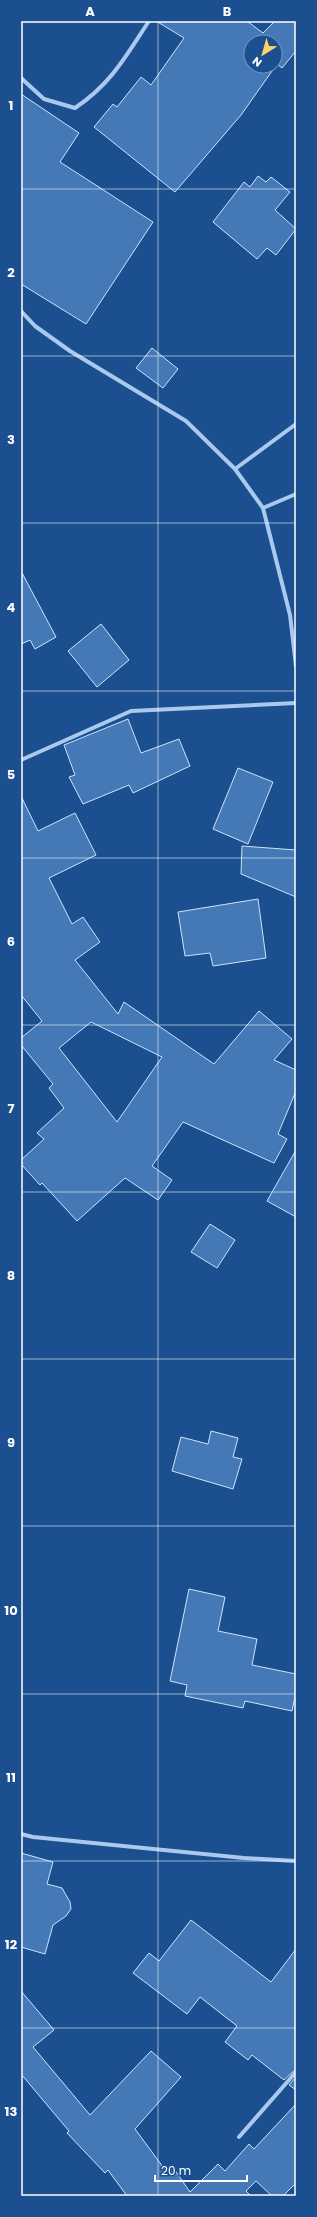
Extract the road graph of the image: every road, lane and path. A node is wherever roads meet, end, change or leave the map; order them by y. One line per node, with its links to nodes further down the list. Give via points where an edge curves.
1 (149, 21): 2 (street, via 113,75 95,95 75,108 44,99)
2 (21, 78)
3 (21, 311): 5 (street, via 35,326 70,351 186,422)
4 (296, 424): 5 (street)
5 (234, 469): 7 (street)
6 (296, 494): 7 (street)
7 (263, 508): 8 (street, via 290,615)
8 (296, 666)
9 (296, 703): 10 (street, via 131,711)
10 (21, 760)
11 (21, 1834): 12 (street)
12 (296, 1861)
13 (296, 2072): 14 (street)
14 (239, 2137)

